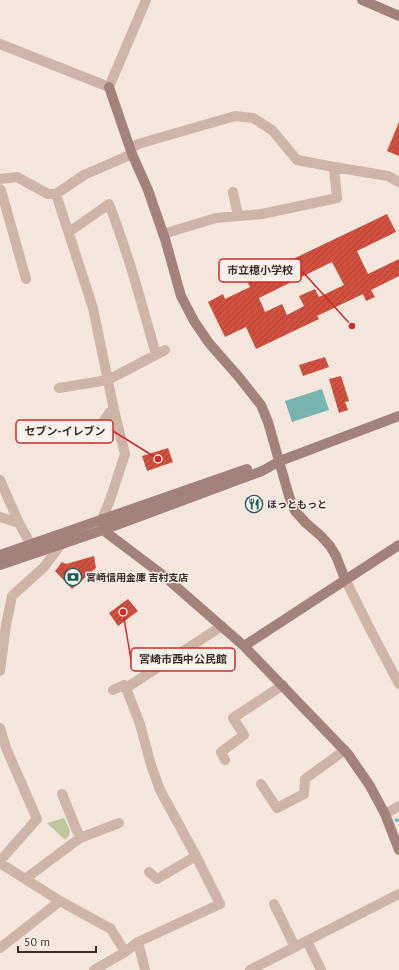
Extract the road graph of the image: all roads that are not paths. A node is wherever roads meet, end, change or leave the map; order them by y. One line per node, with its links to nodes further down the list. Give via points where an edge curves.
1 (146, 0): 5 (street)
2 (362, 0): 3 (street)
3 (399, 16)
4 (0, 44): 5 (street)
5 (109, 87): 6 (street)
6 (131, 152): 7 (street, via 138,144 235,116 253,118 272,130 297,160); 12 (street, via 84,176); 15 (street, via 148,190)
7 (334, 168): 9 (street, via 388,176); 13 (street, via 337,198 262,214)
8 (0, 179): 12 (street, via 17,177 48,194)
9 (399, 182)
10 (0, 189): 16 (street)
11 (233, 192): 13 (street)
12 (56, 194): 14 (street)
13 (238, 216): 15 (street, via 216,218)
14 (69, 232): 18 (street, via 109,204 136,282); 19 (street, via 93,308)
15 (163, 234): 24 (street, via 181,296 209,343 261,405)
16 (26, 279)
17 (165, 350): 18 (street)
18 (156, 355): 19 (street)
19 (108, 380): 20 (street); 21 (street)
20 (59, 388)
21 (114, 410): 23 (street, via 90,439); 27 (street, via 125,454)
22 (398, 419): 24 (street)
23 (70, 428)
24 (280, 461): 27 (street, via 261,464); 29 (street, via 262,471); 35 (street, via 295,511 330,546)
25 (0, 480): 28 (street)
26 (0, 517): 28 (street)
27 (102, 519): 29 (street); 32 (street)
28 (19, 523): 32 (street)
29 (103, 530): 30 (street); 36 (street, via 164,576)
30 (62, 543): 32 (street); 38 (street, via 44,566 12,596)
31 (399, 545): 35 (street)
32 (33, 548): 33 (street); 34 (street)
33 (0, 555)
34 (0, 565)
35 (345, 579): 37 (street); 39 (street)
36 (222, 626): 37 (street); 41 (street)
37 (244, 646): 40 (street)
38 (0, 671)
39 (399, 684)
40 (283, 685): 44 (street); 45 (street, via 233,718 244,735 221,752)
41 (126, 688): 42 (street, via 124,685); 53 (street, via 160,790)
42 (113, 690)
43 (0, 728): 54 (street, via 37,819)
44 (345, 750): 46 (street, via 306,779 304,794 277,808); 49 (street, via 370,786)
45 (225, 760)
46 (261, 784)
47 (62, 794): 51 (street)
48 (399, 806): 49 (street)
49 (385, 814): 52 (street)
50 (119, 823): 51 (street)
51 (80, 838): 56 (street)
52 (399, 850)
53 (196, 856): 55 (street, via 157,879); 61 (street, via 220,904)
54 (0, 862): 56 (street)
55 (149, 872)
56 (25, 879): 58 (street)
57 (399, 894): 60 (street)
58 (60, 901): 63 (street); 64 (street, via 111,929)
59 (274, 904): 62 (street)
60 (307, 941): 62 (street); 68 (street)
61 (138, 942): 64 (street); 66 (street)
62 (295, 947): 67 (street)
63 (0, 948)
64 (125, 952): 65 (street)
65 (94, 970)
66 (145, 970)
67 (250, 970)
68 (321, 970)

